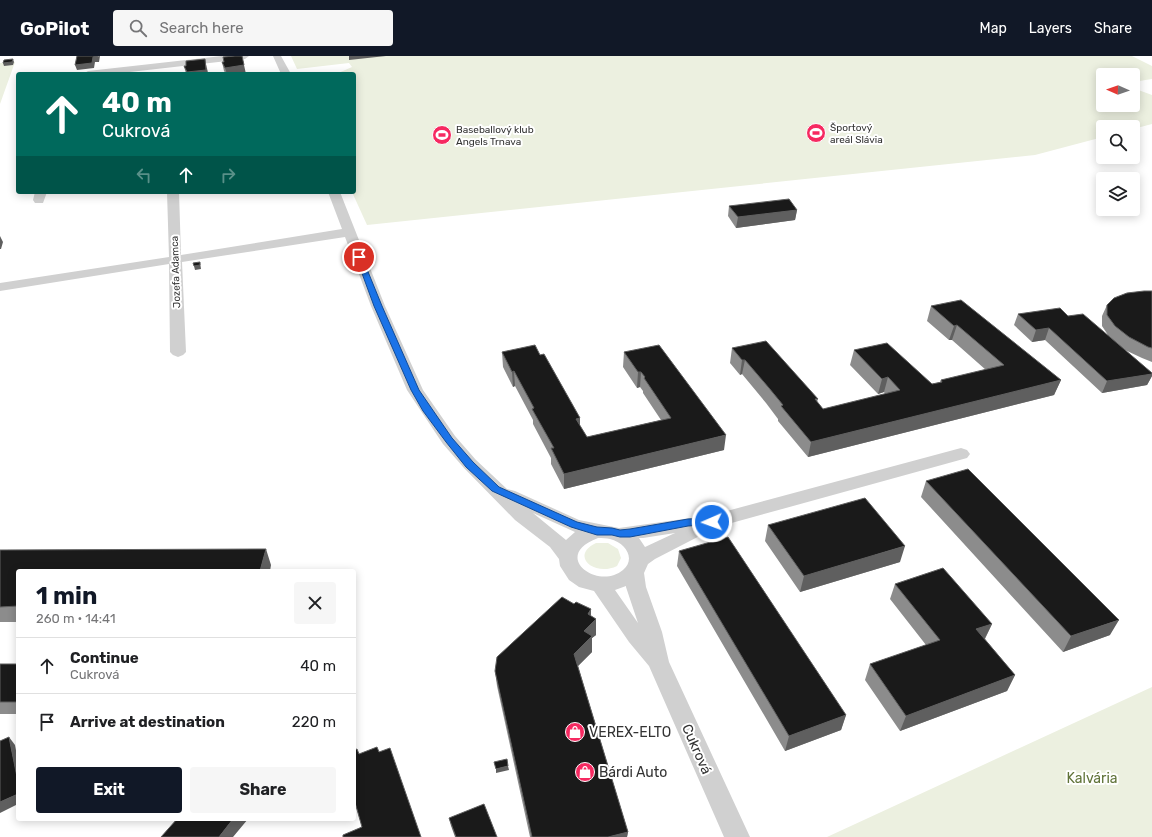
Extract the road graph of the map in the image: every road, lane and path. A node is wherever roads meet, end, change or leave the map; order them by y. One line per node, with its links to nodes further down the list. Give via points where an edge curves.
1 (245, 56): 3 (street)
2 (277, 56): 5 (street)
3 (169, 69): 4 (street)
4 (120, 72)
5 (285, 72)
6 (173, 194): 9 (street, Jozefa Adamca)
7 (335, 194): 8 (street)
8 (350, 232): 9 (street); 13 (street, via 378,306 415,390 449,440)
9 (175, 260): 10 (street); 11 (street, Jozefa Adamca)
10 (0, 287)
11 (178, 352)
12 (961, 454): 14 (street)
13 (496, 489): 15 (street, via 574,525); 17 (street, via 522,515 557,542)
14 (712, 522): 16 (street, via 688,523); 18 (street, via 694,533 652,551)
15 (597, 531): 16 (street); 17 (street, via 588,533 573,543)
16 (620, 534): 18 (street, via 637,547)
17 (568, 557): 19 (street, via 570,567 576,574)
18 (637, 566): 19 (street, via 625,579 613,584); 20 (street, Cukrová, via 636,587 652,632)
19 (600, 584): 20 (street, Cukrová, via 636,636)
20 (658, 662): 21 (street, Cukrová)
21 (737, 837)

